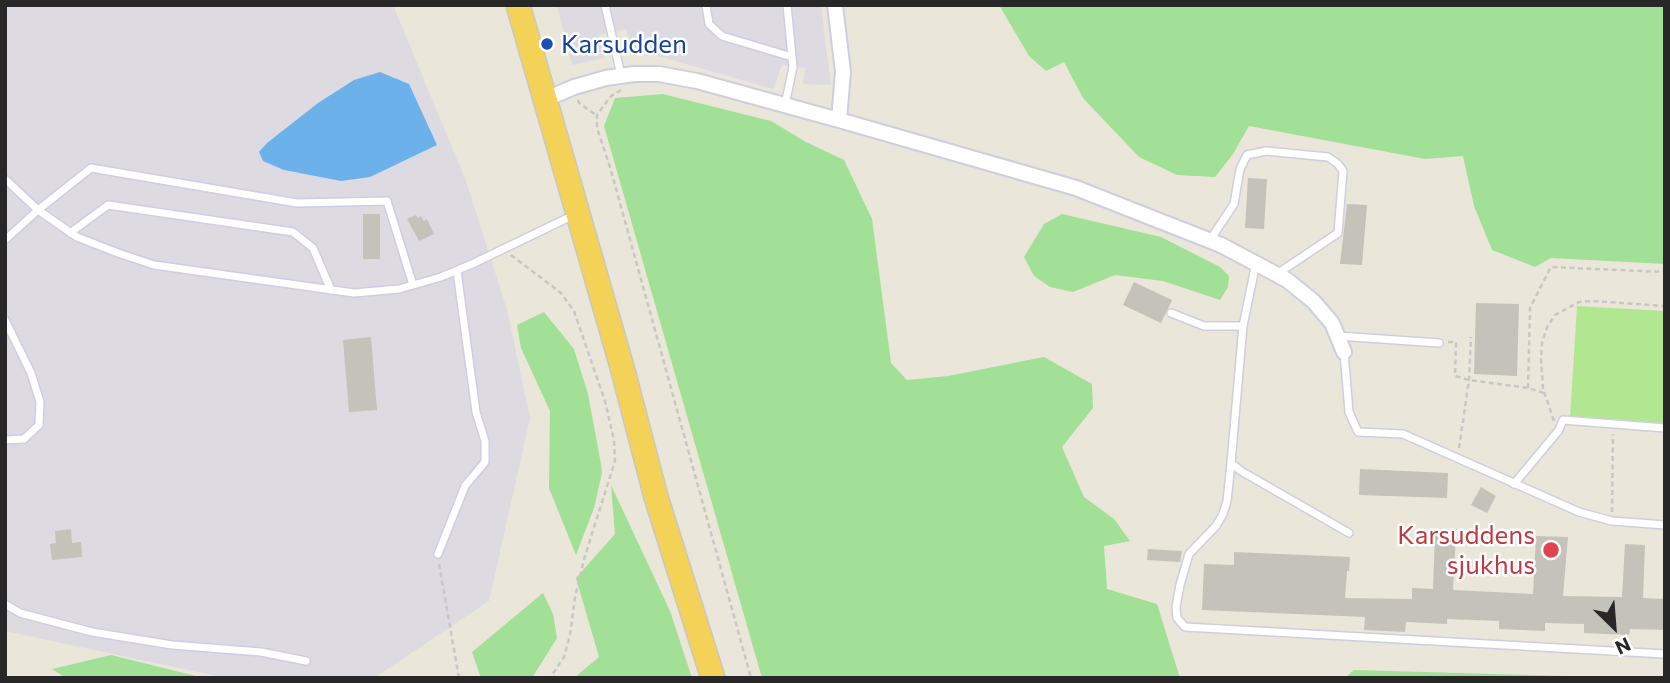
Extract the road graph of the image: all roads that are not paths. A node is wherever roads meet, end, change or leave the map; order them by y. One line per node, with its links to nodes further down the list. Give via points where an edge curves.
1 (518, 5): 8 (highway)
2 (605, 5): 7 (lane)
3 (706, 5): 6 (lane, via 709,24 722,36)
4 (787, 5): 6 (lane)
5 (835, 5): 10 (street, via 844,72)
6 (792, 57): 9 (lane)
7 (621, 76): 8 (street, via 575,86); 9 (street, via 697,81)
8 (544, 100): 13 (highway)
9 (785, 105): 10 (street)
10 (839, 120): 16 (street, via 1076,188)
11 (5, 179): 12 (lane)
12 (38, 210): 14 (lane); 15 (lane); 20 (lane, via 91,169 297,203 387,201)
13 (576, 214): 18 (lane); 38 (highway)
14 (70, 233): 21 (lane, via 154,265); 21 (lane, via 108,205 293,232 313,248)
15 (5, 240)
16 (1209, 241): 17 (street); 19 (lane, via 1234,204 1247,155 1266,151 1328,157 1343,172 1339,233)
17 (1256, 262): 19 (street); 24 (lane)
18 (457, 271): 20 (lane); 34 (lane, via 485,462 465,485)
19 (1277, 274): 25 (street, via 1313,300)
20 (414, 285): 21 (lane, via 354,293)
21 (331, 290)
22 (1171, 313): 24 (lane, via 1204,326)
23 (5, 320): 29 (lane, via 40,402 39,425 24,439)
24 (1243, 326): 30 (lane)
25 (1337, 336): 26 (lane); 27 (street)
26 (1439, 343)
27 (1344, 352): 31 (lane, via 1349,412 1358,432 1403,434)
28 (1665, 428): 31 (lane, via 1563,420)
29 (5, 440)
30 (1231, 463): 33 (lane); 36 (lane, via 1223,514 1189,554 1180,585 1177,618 1185,626)
31 (1514, 484): 32 (lane, via 1612,521)
32 (1665, 525)
33 (1349, 533)
34 (438, 554)
35 (5, 604): 37 (lane, via 20,613 92,632)
36 (1665, 654)
37 (306, 661)
38 (713, 678)

